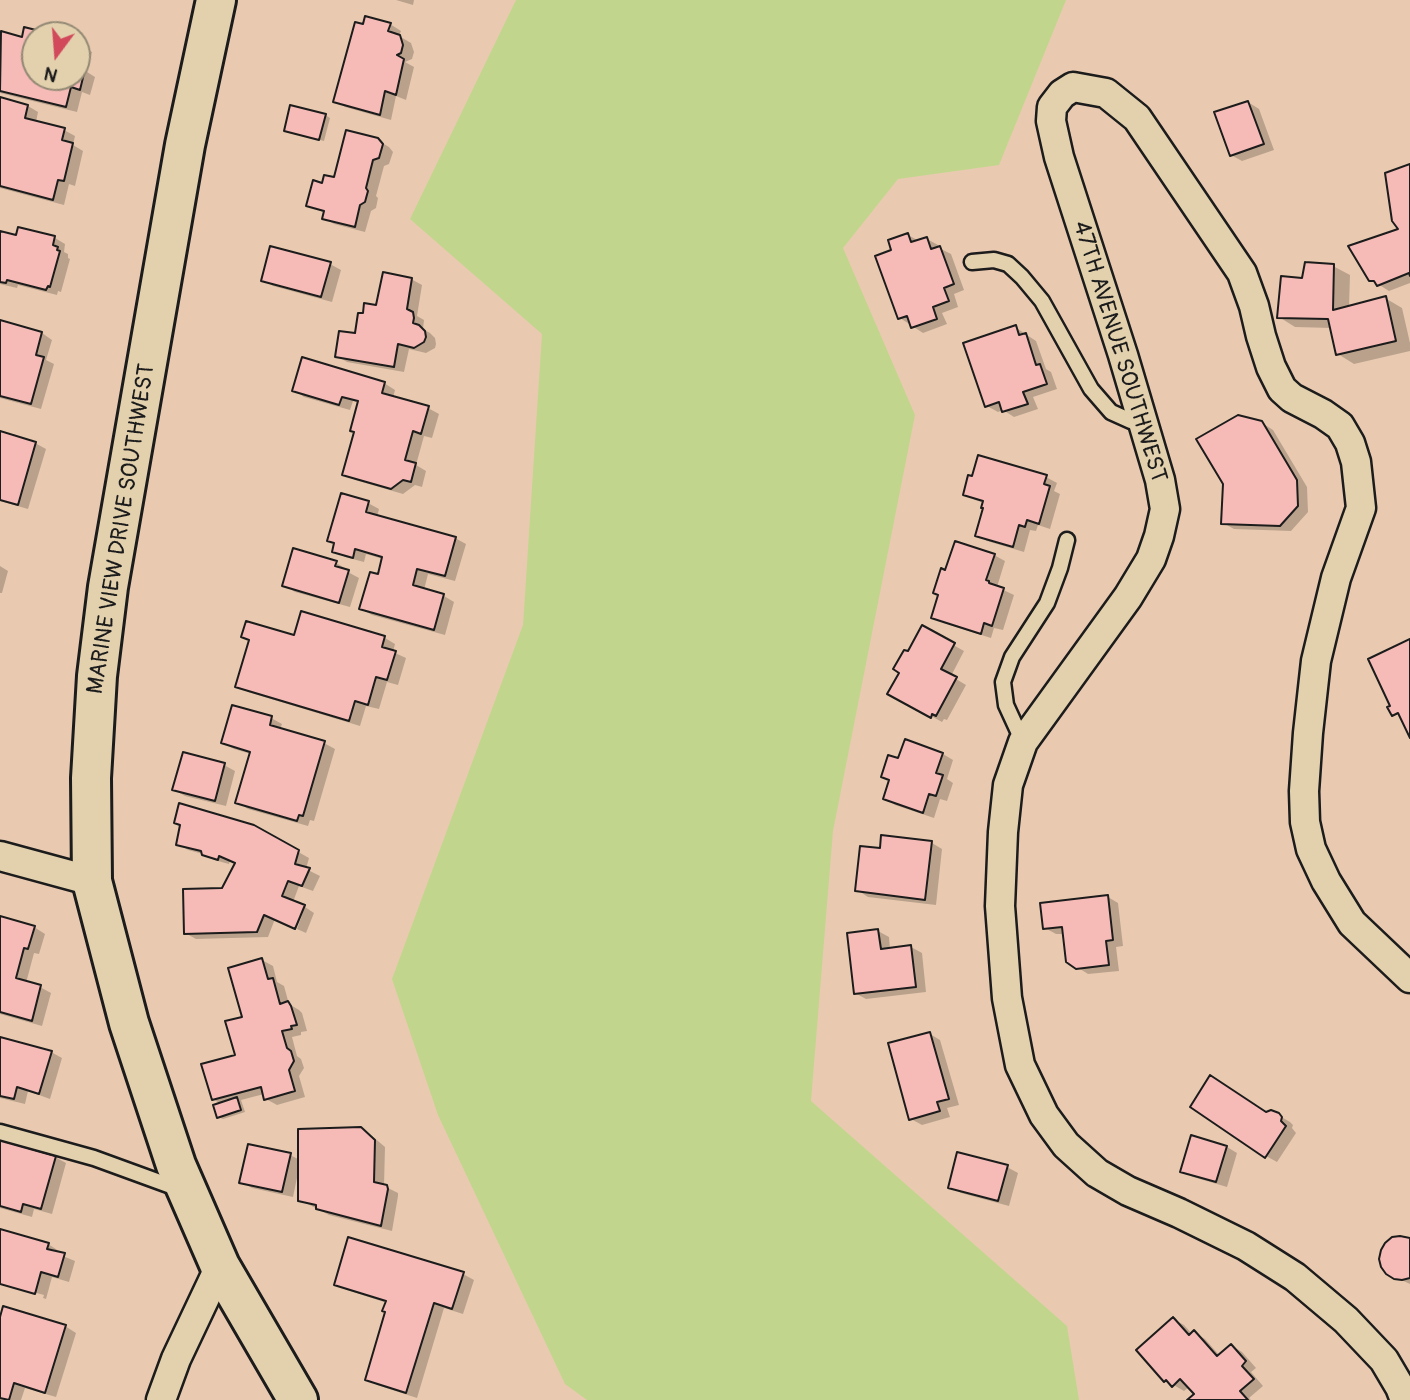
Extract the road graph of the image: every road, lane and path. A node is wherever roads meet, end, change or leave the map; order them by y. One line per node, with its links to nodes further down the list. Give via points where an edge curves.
1 (216, 0): 7 (street, MARINE VIEW DRIVE SOUTHWEST, via 180,173 108,587 90,778)
2 (972, 262): 3 (lane, via 994,260 1022,276 1042,301 1091,389 1111,412)
3 (1143, 423): 5 (street, 47TH AVENUE SOUTHWEST, via 1165,509 1160,536 1128,597); 8 (street, 47TH AVENUE SOUTHWEST, via 1051,121 1052,107 1073,87 1106,93 1136,118 1242,273 1282,389 1340,426 1350,443 1361,508 1336,578 1316,660 1305,822 1311,849 1352,923)
4 (1068, 540): 5 (lane, via 1047,603 1012,657 1003,682 1006,705)
5 (1023, 742): 14 (street, 47TH AVENUE SOUTHWEST, via 1008,785 1000,906 1007,998 1020,1065 1044,1115 1066,1146 1097,1172 1246,1246 1296,1277 1384,1360)
6 (0, 856): 7 (street)
7 (92, 881): 10 (street, MARINE VIEW DRIVE SOUTHWEST, via 129,1023)
8 (1410, 978)
9 (0, 1132): 10 (lane)
10 (187, 1191): 11 (street, MARINE VIEW DRIVE SOUTHWEST)
11 (220, 1266): 12 (street); 13 (street, MARINE VIEW DRIVE SOUTHWEST)
12 (161, 1400)
13 (298, 1400)
14 (1405, 1400)

